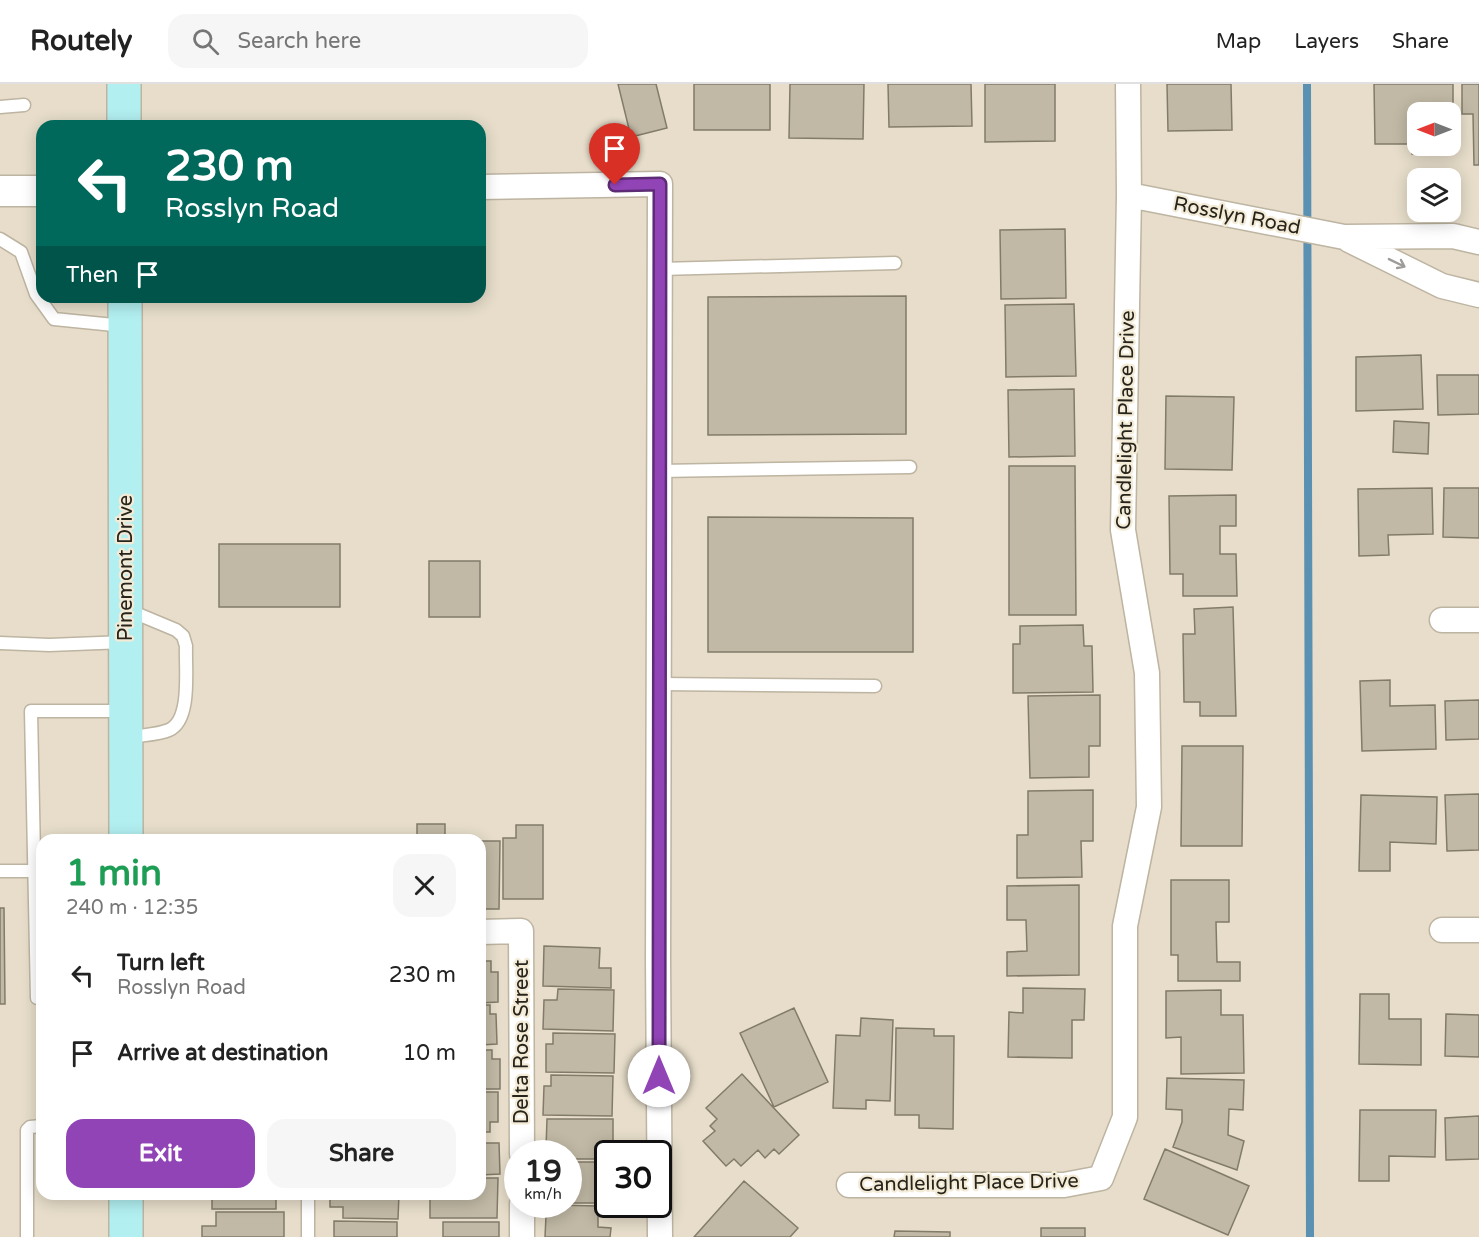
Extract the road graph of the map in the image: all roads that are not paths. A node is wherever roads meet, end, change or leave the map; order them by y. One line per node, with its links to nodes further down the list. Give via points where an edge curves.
1 (124, 84): 5 (main road)
2 (1128, 84): 9 (street, Candlelight Place Drive)
3 (24, 105): 4 (lane)
4 (0, 107)
5 (124, 120)
6 (486, 187): 14 (street, via 660,184)
7 (0, 191): 8 (street)
8 (36, 191)
9 (1129, 195): 10 (street, Rosslyn Road); 38 (street, Candlelight Place Drive, via 1123,530 1147,673 1149,807 1125,926 1125,1117 1101,1178 1064,1185)
10 (1344, 237): 12 (street, Rosslyn Road, via 1453,236); 16 (street, Rosslyn Road, one-way to 16, via 1442,286)
11 (0, 239): 15 (lane, via 21,252)
12 (1479, 242)
13 (895, 263): 14 (lane)
14 (660, 269): 20 (street)
15 (36, 294)
16 (1479, 295)
17 (42, 303): 18 (lane, via 54,319)
18 (125, 312): 21 (main road, Pinemont Drive)
19 (909, 467): 20 (lane)
20 (659, 471): 26 (street)
21 (126, 609): 24 (main road, Pinemont Drive); 28 (lane, via 177,630 186,646 185,711 180,721 170,730)
22 (1442, 620): 23 (street)
23 (1479, 620)
24 (126, 642): 25 (lane); 28 (main road, Pinemont Drive)
25 (0, 643)
26 (659, 684): 27 (lane); 46 (street)
27 (874, 686)
28 (126, 724): 29 (lane, via 32,711); 30 (main road, Pinemont Drive)
29 (37, 834)
30 (126, 834)
31 (0, 871): 32 (lane)
32 (36, 871)
33 (1442, 930): 34 (street)
34 (1479, 930)
35 (486, 932): 37 (street, Delta Rose Street, via 521,931)
36 (36, 1126): 42 (lane, via 27,1130)
37 (522, 1140)
38 (849, 1185)
39 (126, 1200): 43 (main road)
40 (308, 1200): 44 (lane)
41 (522, 1218): 45 (street)
42 (27, 1237)
43 (126, 1237)
44 (308, 1237)
45 (522, 1237)
46 (660, 1237)

